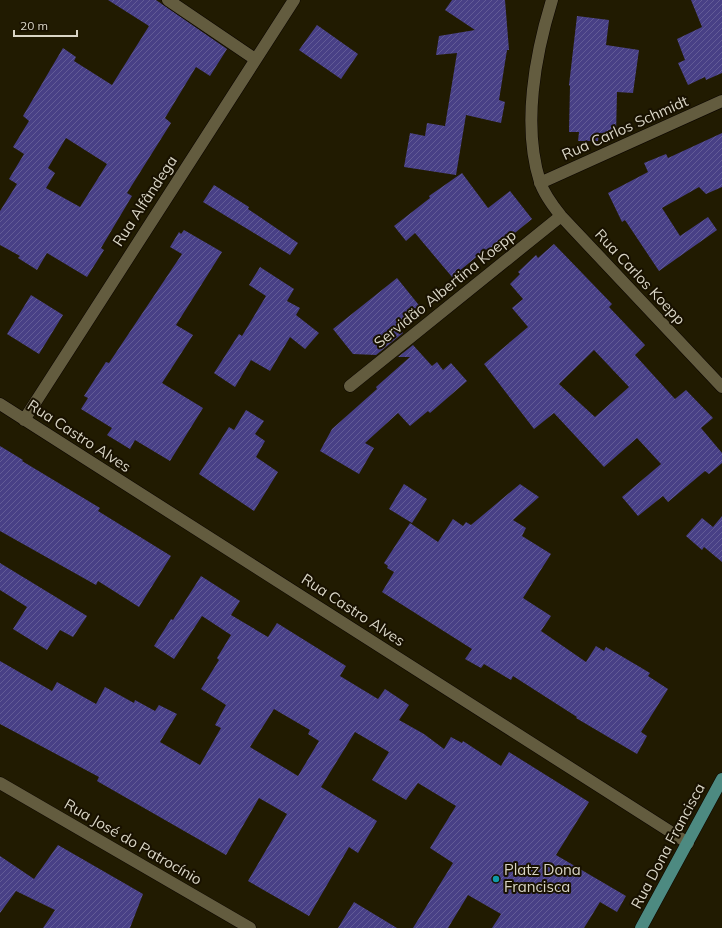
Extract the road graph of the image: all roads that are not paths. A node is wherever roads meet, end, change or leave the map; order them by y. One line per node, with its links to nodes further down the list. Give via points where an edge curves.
1 (168, 0): 4 (street)
2 (294, 0): 4 (street, Rua Alfândega)
3 (552, 0): 6 (street, Rua Carlos Koepp, via 537,62 531,130)
4 (255, 59): 11 (street, Rua Alfândega)
5 (722, 101): 6 (street, Rua Carlos Schmidt)
6 (540, 183): 7 (street, Rua Carlos Koepp)
7 (561, 216): 8 (street, Rua Carlos Koepp); 9 (street, Servidão Albertina Koepp)
8 (720, 384)
9 (350, 386)
10 (0, 404): 11 (street, Rua Castro Alves)
11 (24, 420): 14 (street, Rua Castro Alves)
12 (722, 778): 14 (main road, Rua Dona Francisca)
13 (0, 783): 15 (street, Rua José do Patrocínio)
14 (688, 843): 16 (main road, Rua Dona Francisca)
15 (250, 928)
16 (641, 928)

